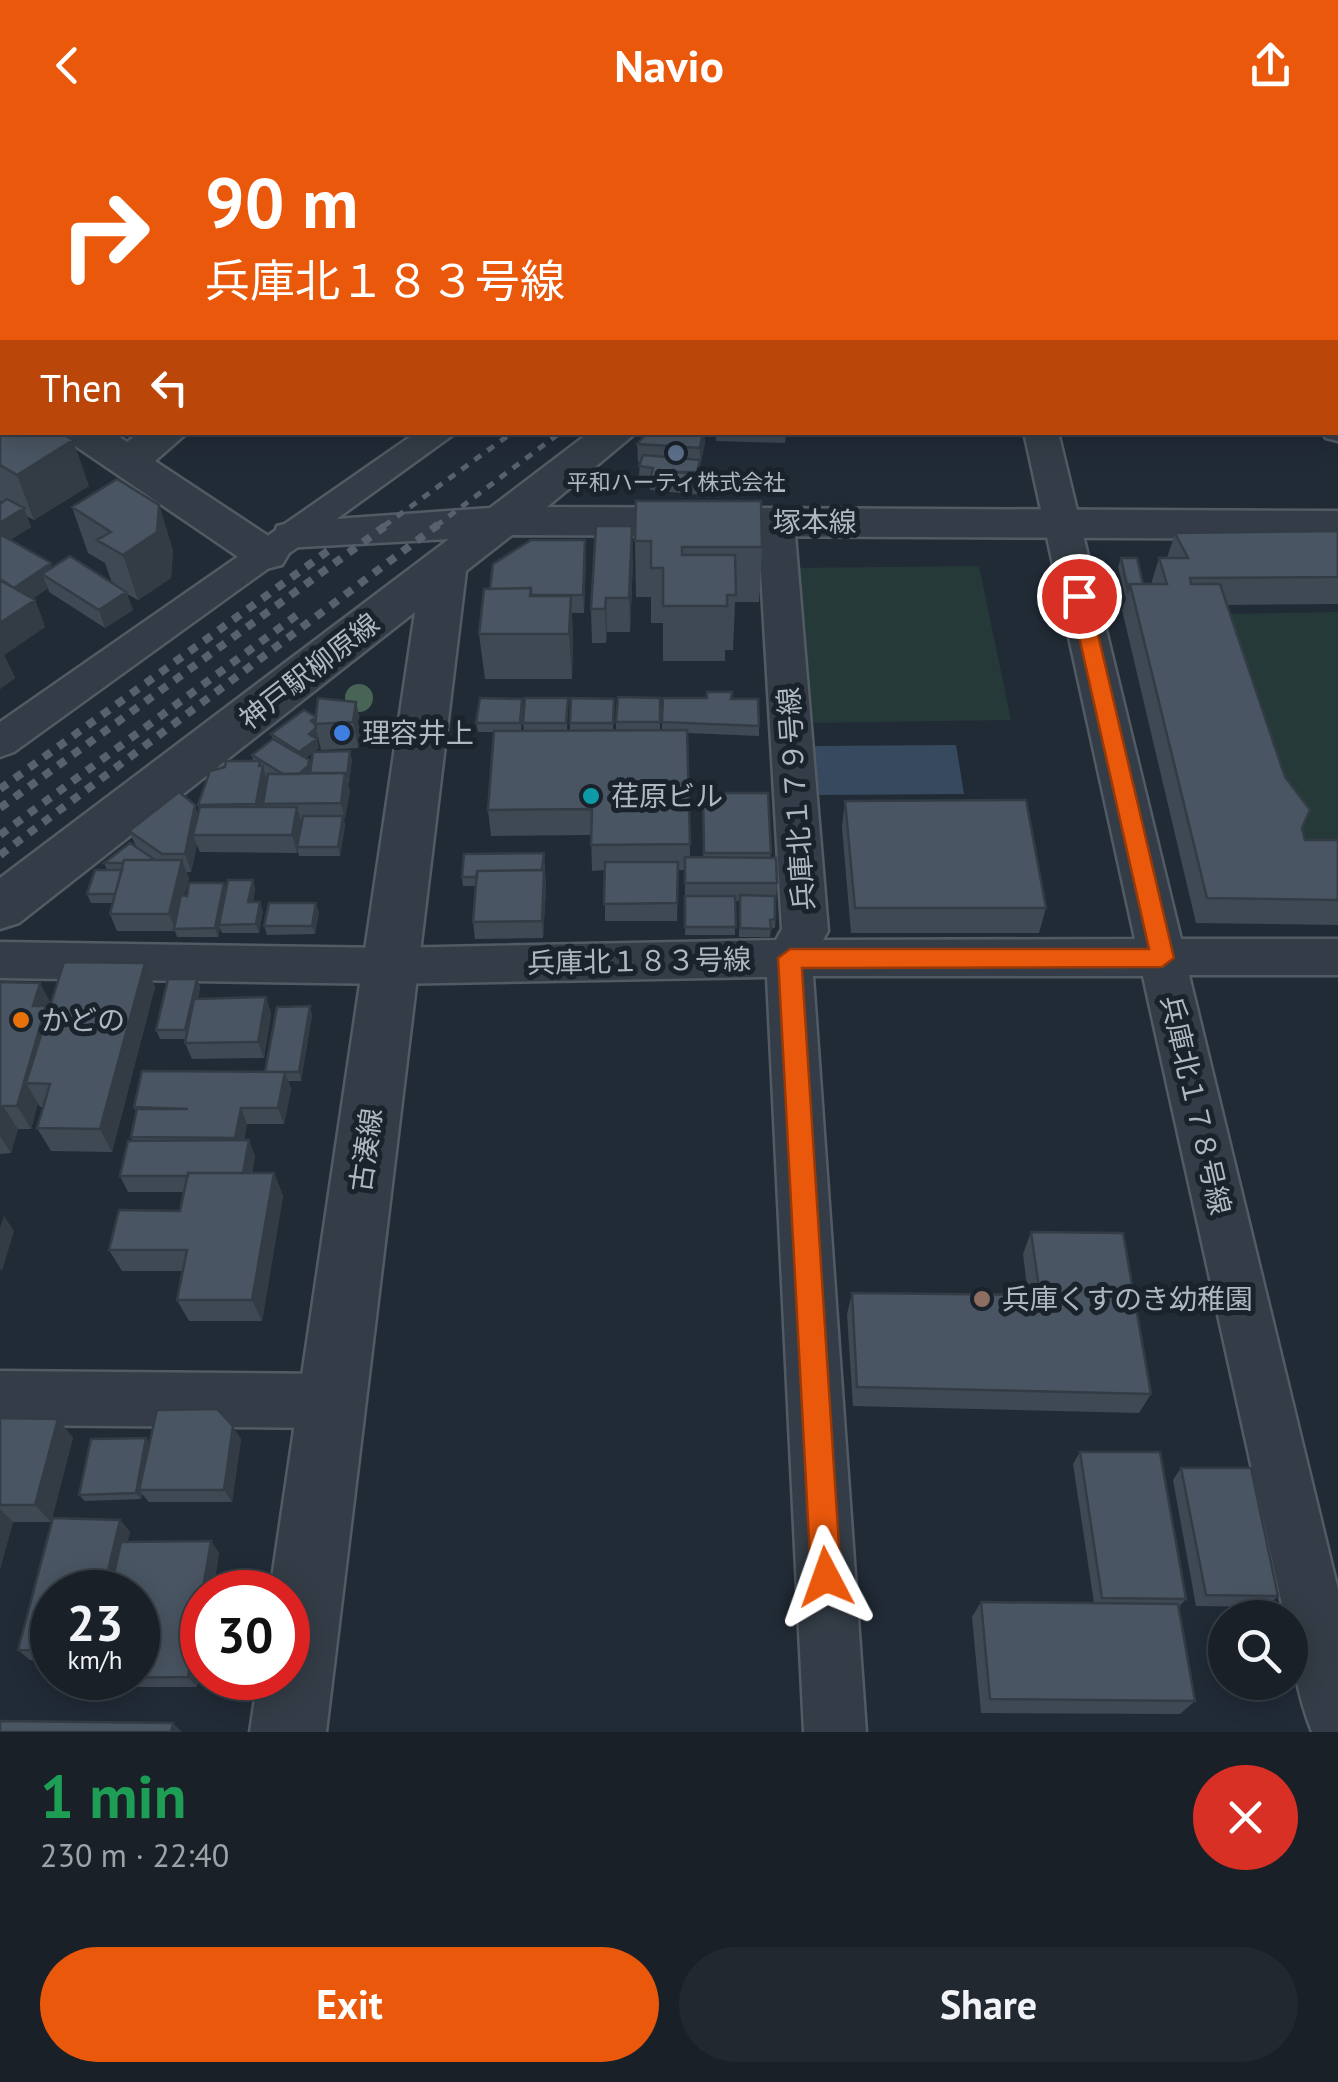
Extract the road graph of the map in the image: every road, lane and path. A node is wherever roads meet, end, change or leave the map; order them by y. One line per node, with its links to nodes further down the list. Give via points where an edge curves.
1 (87, 435): 6 (street)
2 (164, 435): 6 (street)
3 (436, 435): 11 (street)
4 (613, 435): 7 (street, 神戸駅柳原線)
5 (1042, 435): 9 (street, 兵庫北１７８号線)
6 (127, 462): 11 (street)
7 (504, 521): 8 (street, 塚本線); 11 (street, 塚本線); 12 (street, 神戸駅柳原線)
8 (776, 522): 9 (street, 塚本線); 16 (street, 兵庫北１７９号線, via 805,932)
9 (1063, 524): 10 (street, 塚本線); 17 (street, 兵庫北１７８号線)
10 (1338, 524)
11 (280, 545): 13 (street)
12 (444, 567): 14 (street, 神戸駅柳原線); 19 (street, 古湊線)
13 (0, 742)
14 (0, 908)
15 (1338, 957): 17 (street, 兵庫北１８３号線)
16 (790, 958): 17 (street, 兵庫北１８３号線); 19 (street, 兵庫北１８３号線); 24 (street, 兵庫北１７９号線)
17 (1162, 958): 22 (street, 兵庫北１７８号線)
18 (0, 960): 19 (street, 兵庫北１８３号線)
19 (390, 966): 21 (street, 古湊線)
20 (0, 1398): 21 (street)
21 (332, 1400): 23 (street, 古湊線)
22 (1338, 1718)
23 (288, 1732)
24 (835, 1732)

